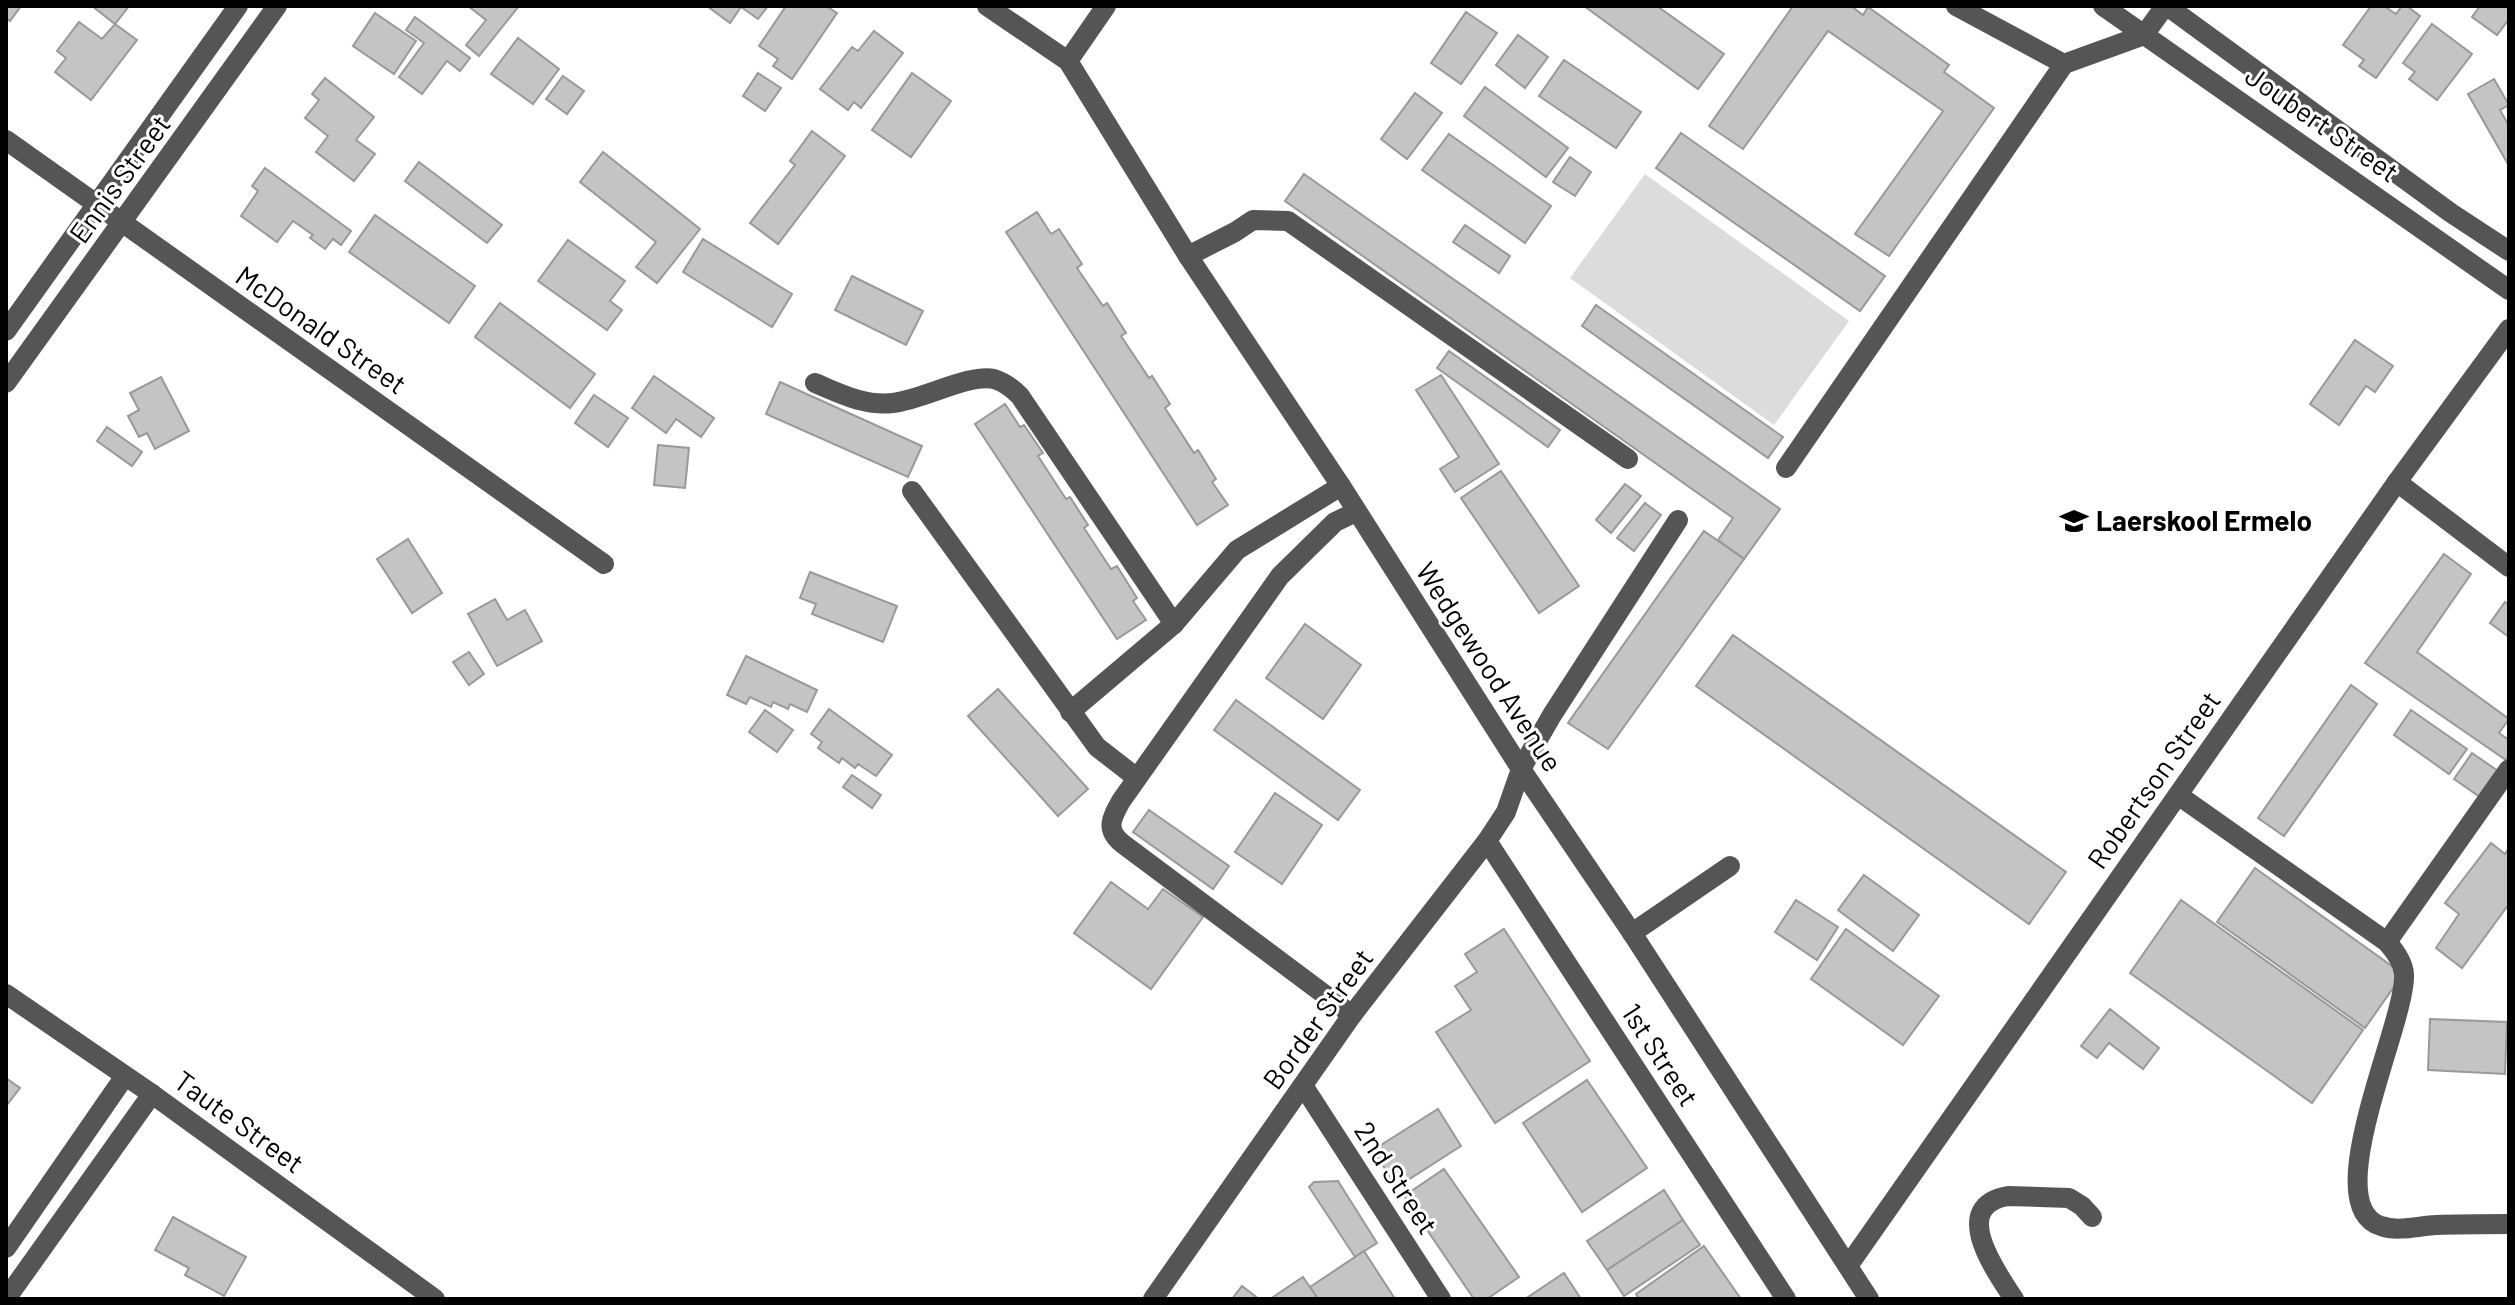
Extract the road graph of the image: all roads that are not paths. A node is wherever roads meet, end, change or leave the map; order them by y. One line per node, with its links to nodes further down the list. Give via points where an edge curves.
1 (238, 6): 12 (street, Ennis Street)
2 (277, 6): 13 (street, Ennis Street)
3 (987, 6): 9 (street)
4 (1106, 6): 9 (street)
5 (1956, 6): 10 (street)
6 (2103, 6): 8 (street, Joubert Street)
7 (2166, 6): 8 (street); 14 (street, Joubert Street)
8 (2144, 35): 10 (street); 16 (street, Joubert Street)
9 (1068, 61): 15 (street, Wedgewood Avenue)
10 (2064, 64): 22 (street)
11 (6, 140): 12 (street, McDonald Street)
12 (97, 205): 13 (street, McDonald Street); 18 (street, Ennis Street)
13 (122, 224): 19 (street, Ennis Street); 28 (street, McDonald Street)
14 (2509, 251)
15 (1188, 256): 21 (street, via 1253,220 1288,221); 24 (street, Wedgewood Avenue)
16 (2509, 290)
17 (2509, 329): 23 (street, Robertson Street)
18 (6, 331)
19 (6, 383)
20 (815, 383): 30 (street, via 855,400 891,403 980,378 1012,388)
21 (1628, 459)
22 (1786, 468)
23 (2397, 482): 29 (street); 35 (street, Robertson Street)
24 (1341, 486): 26 (street, Wedgewood Avenue); 30 (street, via 1237,550)
25 (912, 491): 31 (street)
26 (1356, 512): 32 (street, Wedgewood Avenue); 34 (street, via 1335,522 1280,576)
27 (1678, 520): 32 (street, Border Street)
28 (604, 564)
29 (2509, 567)
30 (1174, 624): 31 (street)
31 (1070, 712): 34 (street, via 1097,747)
32 (1521, 769): 36 (street, Border Street, via 1506,812); 38 (street, Wedgewood Avenue)
33 (2509, 769): 39 (street)
34 (1137, 778): 41 (street, via 1114,812 1114,837)
35 (2178, 795): 39 (street); 48 (street, Robertson Street)
36 (1487, 841): 41 (street, Border Street); 53 (street, 1st Street)
37 (1730, 866): 38 (street)
38 (1632, 933): 48 (street, Wedgewood Avenue)
39 (2387, 942): 46 (street, via 2401,963 2403,984 2365,1123 2359,1205 2375,1224 2391,1229)
40 (6, 994): 42 (street, Taute Street)
41 (1352, 1015): 43 (street, Border Street)
42 (125, 1076): 44 (street, Taute Street); 47 (street)
43 (1304, 1087): 51 (street, Border Street); 52 (street, 2nd Street)
44 (152, 1094): 49 (street); 50 (street, Taute Street)
45 (2092, 1217): 55 (street, via 2069,1198 2008,1196 1986,1207 1978,1228 1981,1242)
46 (2509, 1224)
47 (6, 1248)
48 (1848, 1266): 54 (street, Wedgewood Avenue)
49 (6, 1299)
50 (435, 1299)
51 (1153, 1299)
52 (1441, 1299)
53 (1786, 1299)
54 (1869, 1299)
55 (2014, 1299)

